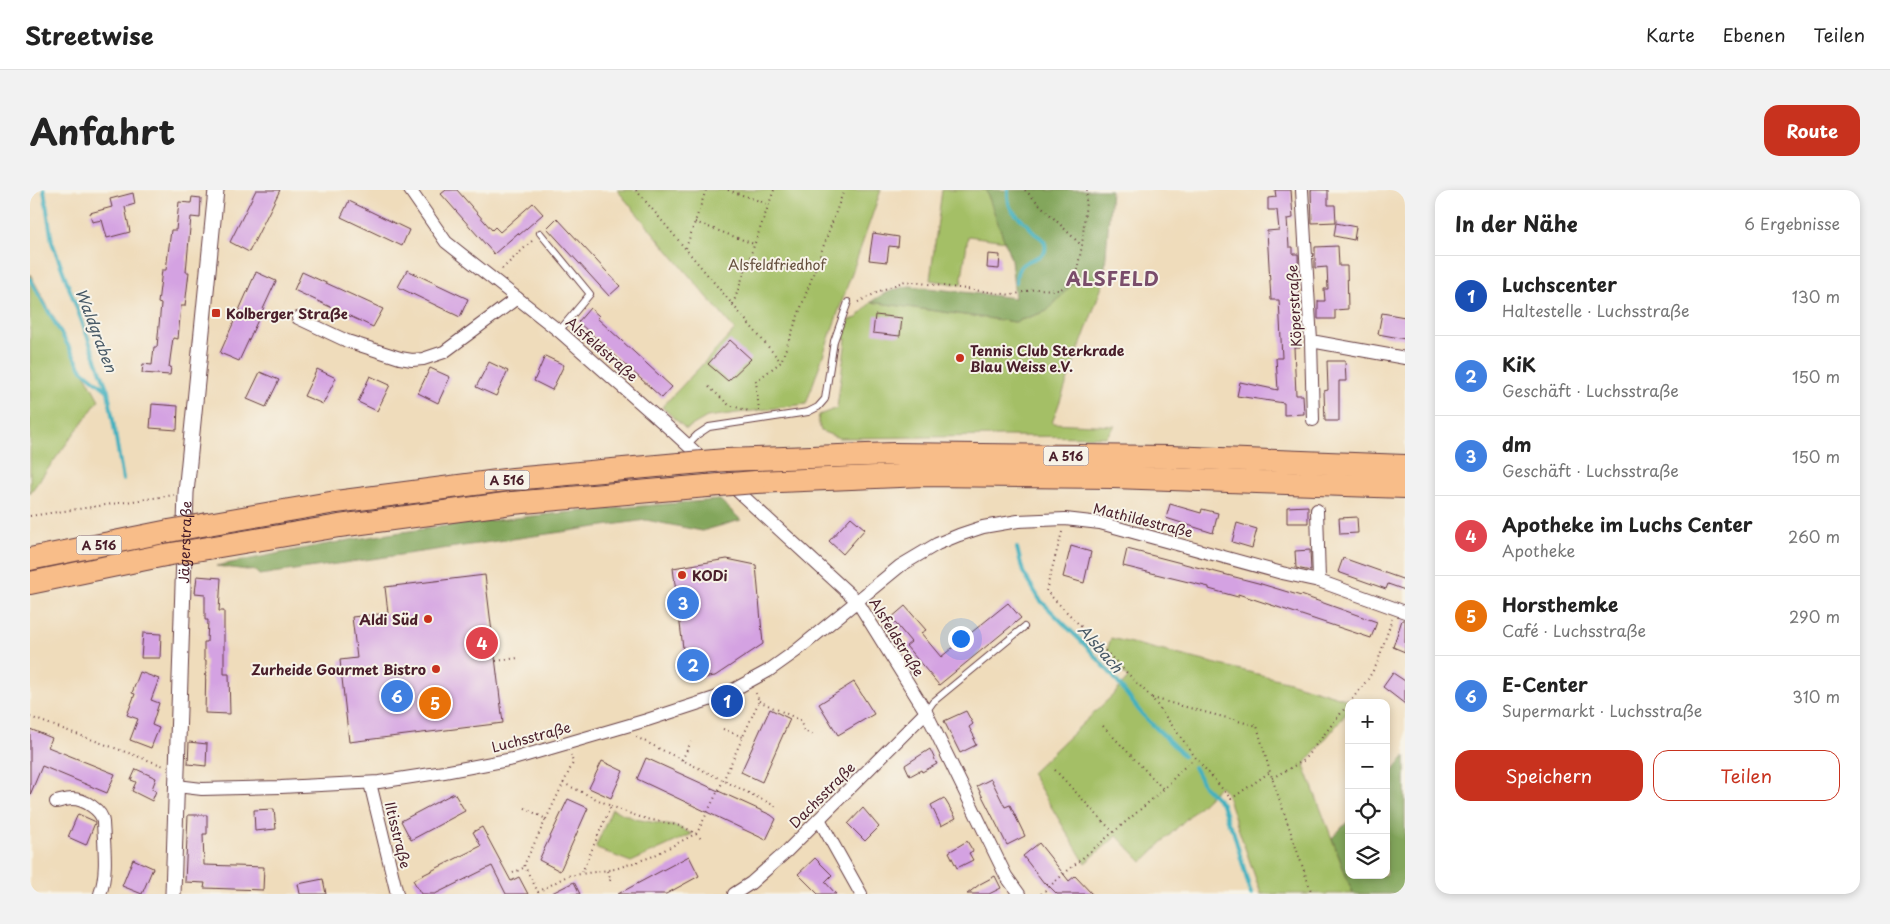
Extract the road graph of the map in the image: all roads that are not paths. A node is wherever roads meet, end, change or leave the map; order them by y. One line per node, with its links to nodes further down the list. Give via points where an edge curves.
1 (216, 190): 23 (street, Jägerstraße, via 186,493)
2 (410, 190): 5 (street, Alsfeldstraße, via 446,242)
3 (1302, 190): 9 (street, Köperstraße)
4 (540, 233): 8 (lane, via 590,294)
5 (517, 298): 7 (street, via 444,352 418,359 400,358 347,341); 8 (street, Alsfeldstraße)
6 (848, 302): 12 (lane, via 834,341 825,398 818,407 808,412 709,427 697,435)
7 (298, 318)
8 (559, 331): 12 (street, Alsfeldstraße)
9 (1311, 341): 10 (street); 11 (street, Köperstraße)
10 (1405, 358)
11 (1313, 420)
12 (683, 454): 13 (highway, A 516, bridge, via 726,460 894,454 1160,456); 16 (highway, A 516, bridge, via 336,502); 19 (street, Alsfeldstraße)
13 (1405, 466)
14 (1405, 487): 18 (highway, A 516, bridge, via 1114,477 923,475 755,482 503,504 339,526 165,555)
15 (1318, 510): 17 (street)
16 (30, 559)
17 (1319, 580): 19 (street, Mathildestraße, via 1100,523 1066,519 1018,521 959,534 917,554); 20 (street, Mathildestraße)
18 (30, 583)
19 (857, 601): 22 (street, Alsfeldstraße); 24 (street, Luchsstraße, via 796,652 724,695 568,744 494,763)
20 (1400, 611)
21 (1024, 627): 22 (lane, via 933,702)
22 (926, 712): 26 (street, Dachsstraße); 32 (street, Alsfeldstraße, via 1006,876)
23 (177, 779): 24 (street, Luchsstraße, via 202,789); 28 (street, Jägerstraße)
24 (370, 783): 29 (street, Iltisstraße)
25 (56, 802): 27 (street, via 74,799 94,807 101,815 104,871)
26 (820, 819): 30 (street, Dachsstraße, via 769,868); 31 (street)
27 (100, 894)
28 (173, 894)
29 (397, 894)
30 (734, 894)
31 (861, 894)
32 (1019, 894)

